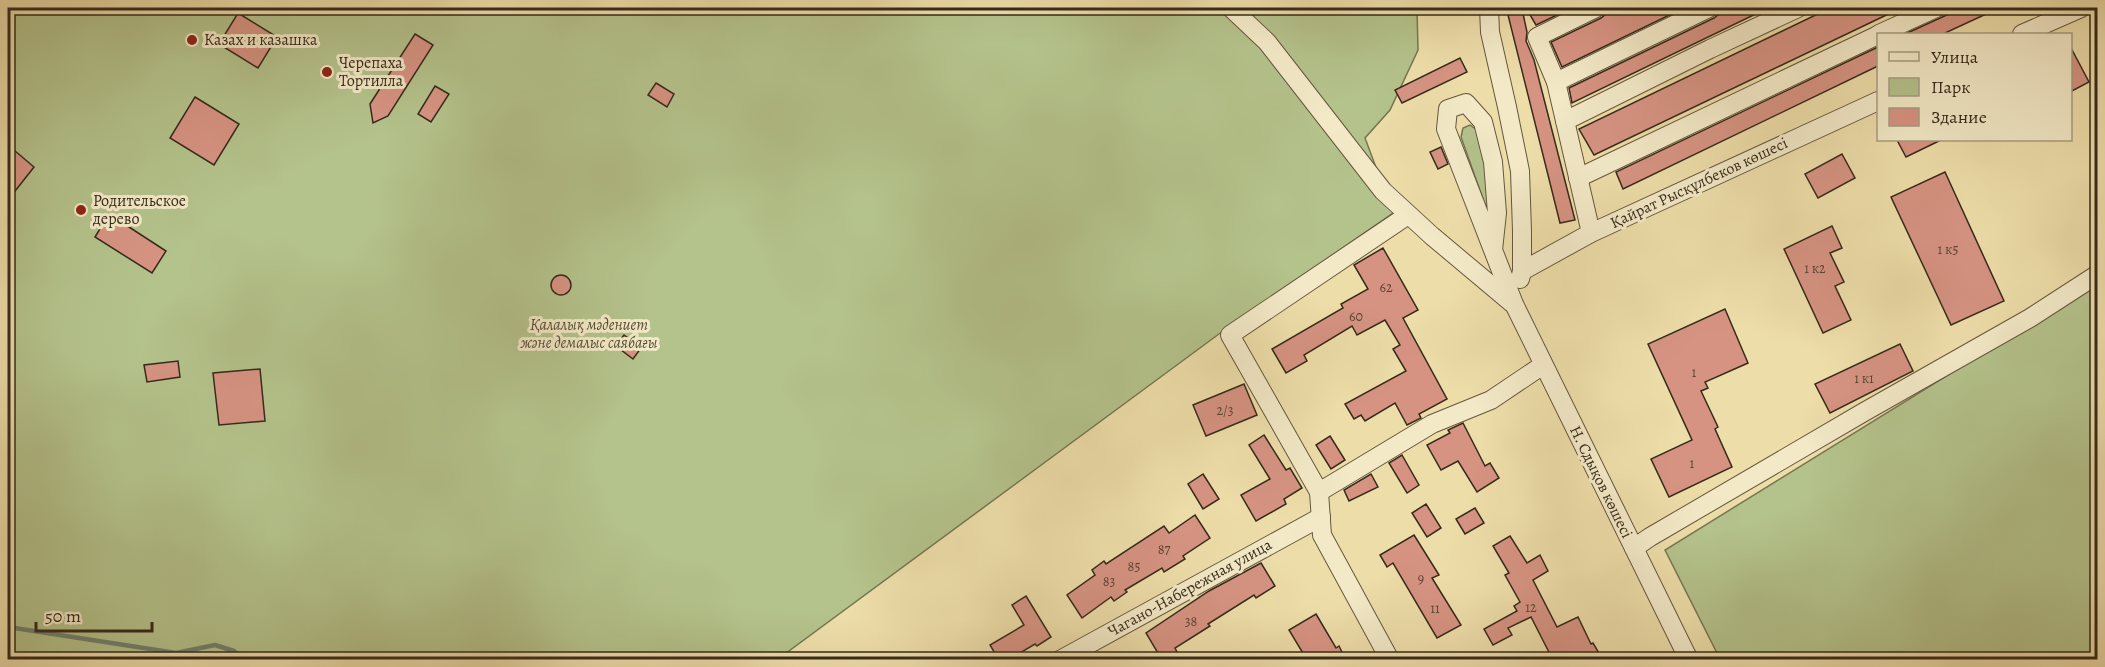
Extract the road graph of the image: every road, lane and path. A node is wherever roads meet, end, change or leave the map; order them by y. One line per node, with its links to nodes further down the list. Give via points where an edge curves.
1 (1231, 8): 15 (street, via 1267,42 1383,192)
2 (1489, 8): 18 (street, via 1490,32 1520,171)
3 (1596, 8): 11 (street, via 1537,38)
4 (1709, 8): 11 (street)
5 (1798, 8): 13 (street)
6 (1936, 8): 8 (street)
7 (2081, 8): 9 (street)
8 (1883, 33)
9 (2024, 33)
10 (1877, 36): 14 (street)
11 (1556, 82): 13 (street)
12 (1877, 101): 16 (street, Қайрат Рысқұлбеков көшесі)
13 (1565, 121): 14 (street)
14 (1578, 177): 16 (street)
15 (1408, 215): 20 (street); 22 (street, via 1230,334)
16 (1591, 233): 18 (street, Қайрат Рысқұлбеков көшесі)
17 (1493, 250): 17 (street, Н. Сдықов көшесі, via 1497,213 1493,162 1483,122 1466,103 1448,109 1446,129); 20 (street, Н. Сдықов көшесі)
18 (1522, 271): 20 (street)
19 (2097, 274): 24 (street, via 2030,318)
20 (1514, 304): 21 (street, Н. Сдықов көшесі)
21 (1543, 365): 22 (street, via 1491,400 1432,424); 24 (street, Н. Сдықов көшесі)
22 (1320, 492): 23 (street)
23 (1321, 517): 25 (street, Чагано-Набережная улица); 26 (street, via 1322,535)
24 (1634, 548): 27 (street, Н. Сдықов көшесі)
25 (1060, 660)
26 (1390, 660)
27 (1689, 660)

